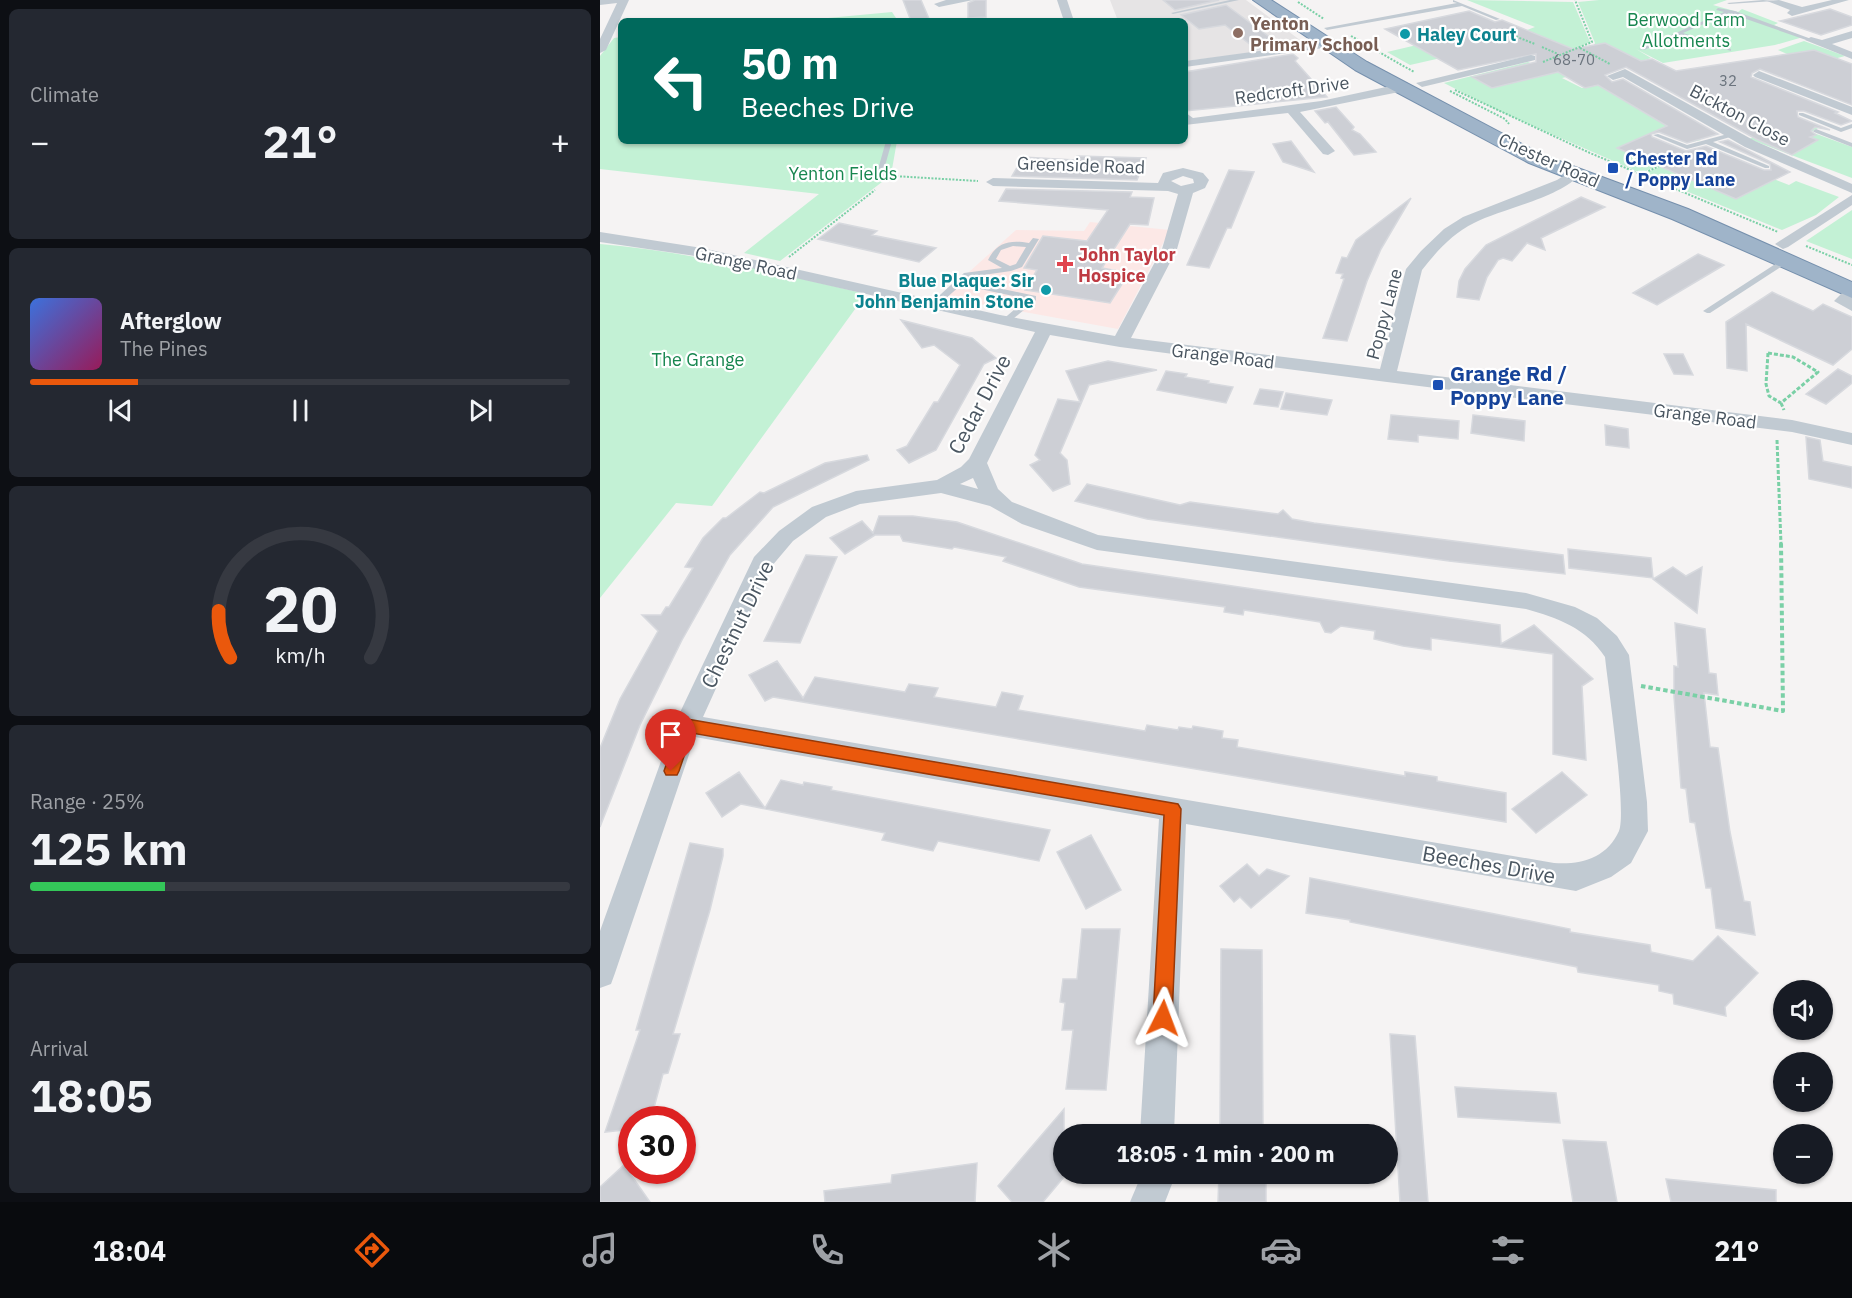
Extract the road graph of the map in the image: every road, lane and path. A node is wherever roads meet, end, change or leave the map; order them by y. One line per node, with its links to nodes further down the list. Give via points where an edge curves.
1 (619, 0): 12 (street)
2 (624, 0): 28 (street)
3 (968, 0): 16 (street)
4 (1062, 0): 20 (street)
5 (1237, 0): 19 (lane)
6 (1261, 0): 22 (highway, Chester Road)
7 (1285, 0): 22 (highway, Chester Road)
8 (1294, 0): 22 (path)
9 (1452, 0): 15 (lane)
10 (1575, 0): 26 (path, via 1592,42)
11 (1844, 0): 13 (street, via 1795,11)
12 (600, 2)
13 (1772, 2): 14 (lane)
14 (1728, 3)
15 (1462, 4): 21 (lane); 22 (lane)
16 (940, 6)
17 (1718, 9): 18 (lane)
18 (1728, 12): 23 (lane); 25 (lane)
19 (1173, 14)
20 (1068, 18)
21 (1498, 19)
22 (1327, 33): 33 (street); 36 (highway, Chester Road); 36 (path); 37 (highway, Chester Road)
23 (1679, 33): 27 (lane); 29 (lane)
24 (1852, 34): 25 (street)
25 (1816, 42): 31 (street)
26 (1579, 48): 32 (path, via 1541,63); 34 (path)
27 (1642, 49)
28 (600, 50)
29 (1729, 50)
30 (1506, 53): 32 (street)
31 (1852, 56)
32 (1526, 59): 36 (street)
33 (1188, 63)
34 (1619, 75): 45 (street, Bickton Close)
35 (1759, 75): 39 (street)
36 (1430, 82): 43 (highway, Chester Road); 43 (path, via 1505,119); 62 (path, via 1772,229)
37 (1400, 88): 38 (street, Redcroft Drive); 52 (highway, Chester Road)
38 (1292, 110): 41 (street, Redcroft Drive); 51 (street, via 1322,153)
39 (1852, 111)
40 (1801, 114): 42 (lane, via 1841,130)
41 (1188, 122)
42 (1852, 126)
43 (1514, 129): 48 (highway, Chester Road)
44 (1816, 131): 50 (lane)
45 (1735, 134): 47 (lane); 58 (street, Bickton Close)
46 (1656, 135): 47 (lane, via 1688,147)
47 (1705, 141): 53 (lane)
48 (1546, 143): 52 (highway); 59 (highway, Chester Road)
49 (888, 144): 56 (lane)
50 (1852, 144)
51 (1343, 149)
52 (1523, 152): 54 (highway, Chester Road)
53 (1767, 167)
54 (1573, 174): 59 (highway, Chester Road); 75 (street, Poppy Lane, via 1562,183 1468,220 1426,254 1414,269)
55 (892, 176): 57 (path)
56 (880, 182): 64 (path)
57 (993, 182): 74 (street, Greenside Road, via 1186,190 1184,215 1155,280)
58 (1852, 189)
59 (1643, 194): 62 (highway, Chester Road)
60 (1852, 199): 62 (street)
61 (600, 237): 64 (street, Grange Road, via 665,245)
62 (1786, 249): 63 (path); 66 (highway, Chester Road); 68 (highway, Chester Road); 71 (lane)
63 (1852, 265)
64 (774, 268): 69 (street, Grange Road)
65 (1011, 269): 65 (lane, via 1019,265 1033,242 1000,247 992,260); 67 (lane, via 967,275)
66 (1852, 273)
67 (959, 282): 69 (lane); 72 (lane, via 1032,298)
68 (1852, 291): 70 (street, via 1842,301)
69 (933, 305): 72 (street, Grange Road)
70 (1852, 306)
71 (1707, 311)
72 (1005, 321): 73 (street, Grange Road)
73 (1044, 330): 74 (street, Grange Road); 79 (street, Cedar Drive)
74 (1120, 342): 75 (street, Grange Road)
75 (1387, 377): 77 (street, Grange Road)
76 (1781, 403): 76 (path, via 1769,396 1767,353 1794,357 1818,372); 77 (path)
77 (1784, 425): 78 (street, Grange Road); 82 (path, via 1784,711)
78 (1852, 439)
79 (977, 463): 80 (street, Cedar Drive); 81 (street)
80 (941, 486): 81 (street, Beeches Drive); 83 (street, Chestnut Drive, via 856,498 819,512 786,536 762,563)
81 (997, 501): 82 (street, Beeches Drive, via 1097,542 1526,602 1566,612 1606,636 1617,655)
82 (1621, 682): 84 (street, Beeches Drive, via 1634,831 1621,854 1576,878)
83 (687, 726): 84 (street, Beeches Drive); 85 (street, Chestnut Drive)
84 (1173, 809): 86 (street)
85 (600, 973)
86 (1157, 1124)
87 (1155, 1184): 88 (street)
88 (1147, 1202)

